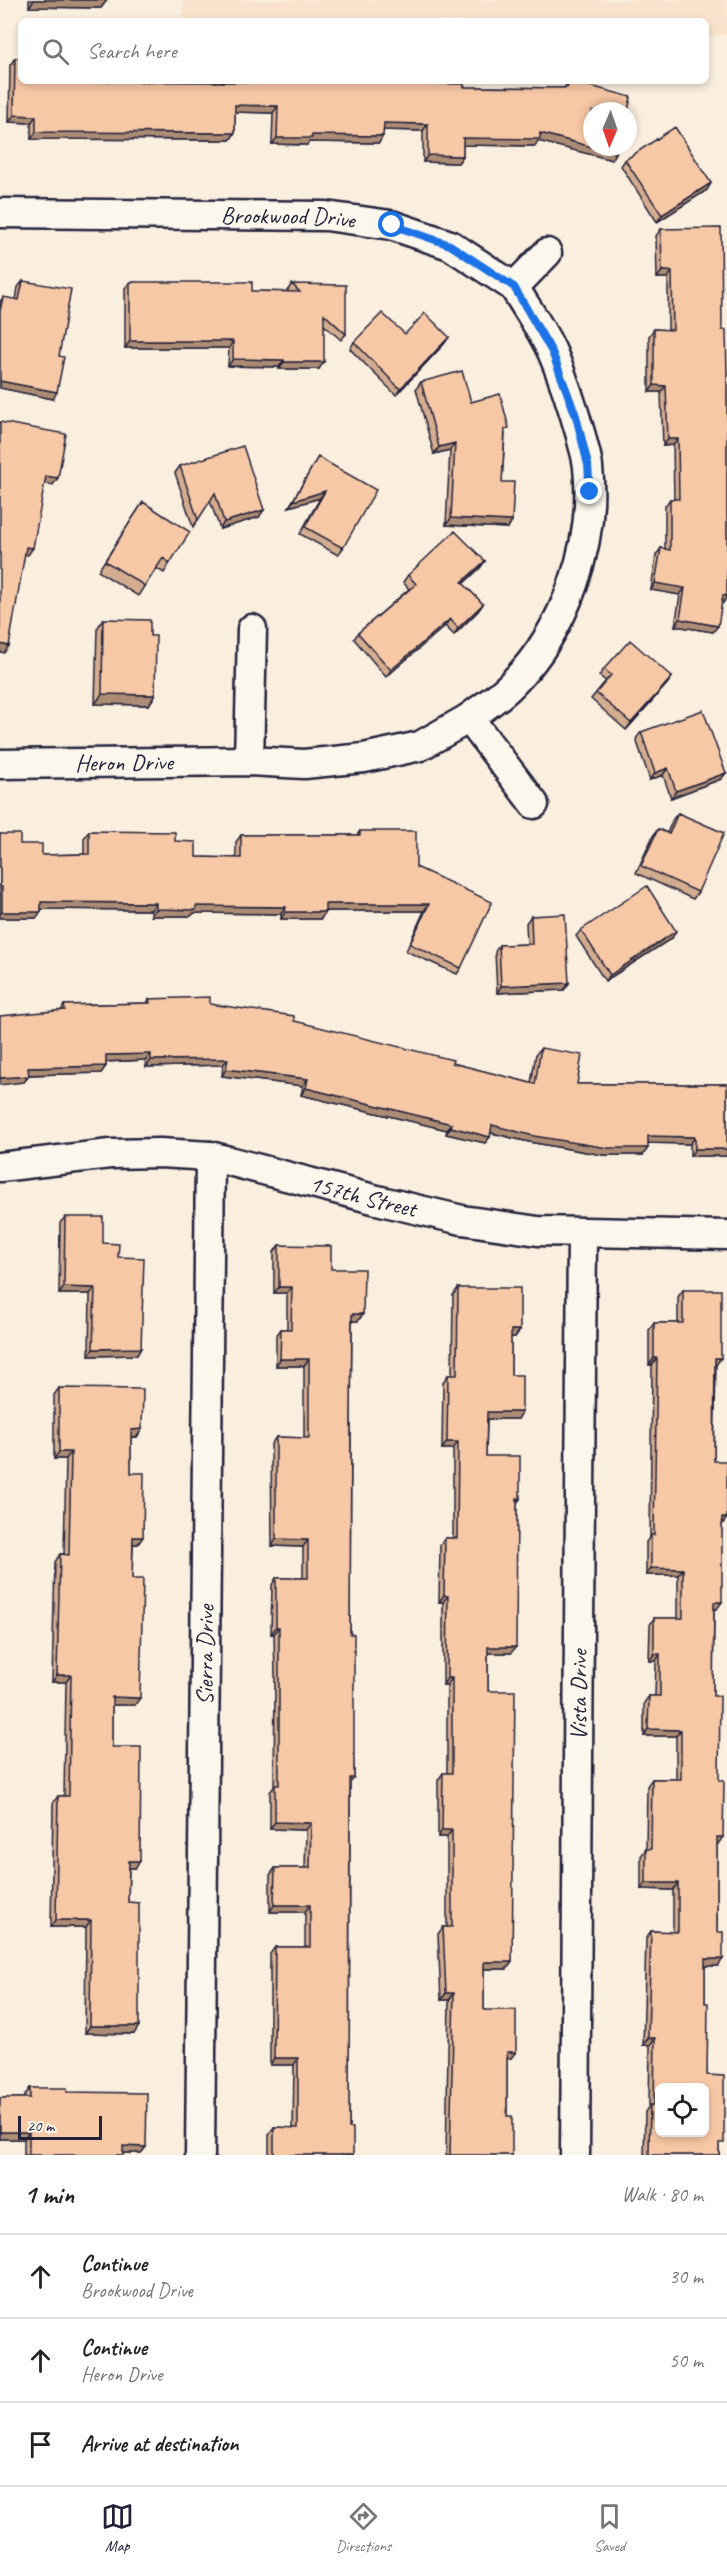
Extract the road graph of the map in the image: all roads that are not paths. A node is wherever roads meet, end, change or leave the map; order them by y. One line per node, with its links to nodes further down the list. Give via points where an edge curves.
1 (0, 213): 3 (street, Brookwood Drive, via 326,216 392,225 450,245)
2 (547, 253): 3 (street)
3 (514, 287): 5 (street, Heron Drive, via 552,352 576,416 588,465 586,534 560,617 541,648 512,685)
4 (252, 629): 6 (street)
5 (469, 718): 6 (street, Heron Drive, via 420,746 364,758 304,764); 8 (street)
6 (249, 761): 7 (street, Heron Drive)
7 (0, 764)
8 (534, 804)
9 (210, 1156): 10 (street, 157th Street, via 110,1154); 11 (street, 157th Street, via 462,1220); 13 (street, Sierra Drive)
10 (0, 1167)
11 (582, 1234): 12 (street, 157th Street); 14 (street, Vista Drive)
12 (727, 1236)
13 (200, 2155)
14 (575, 2155)

